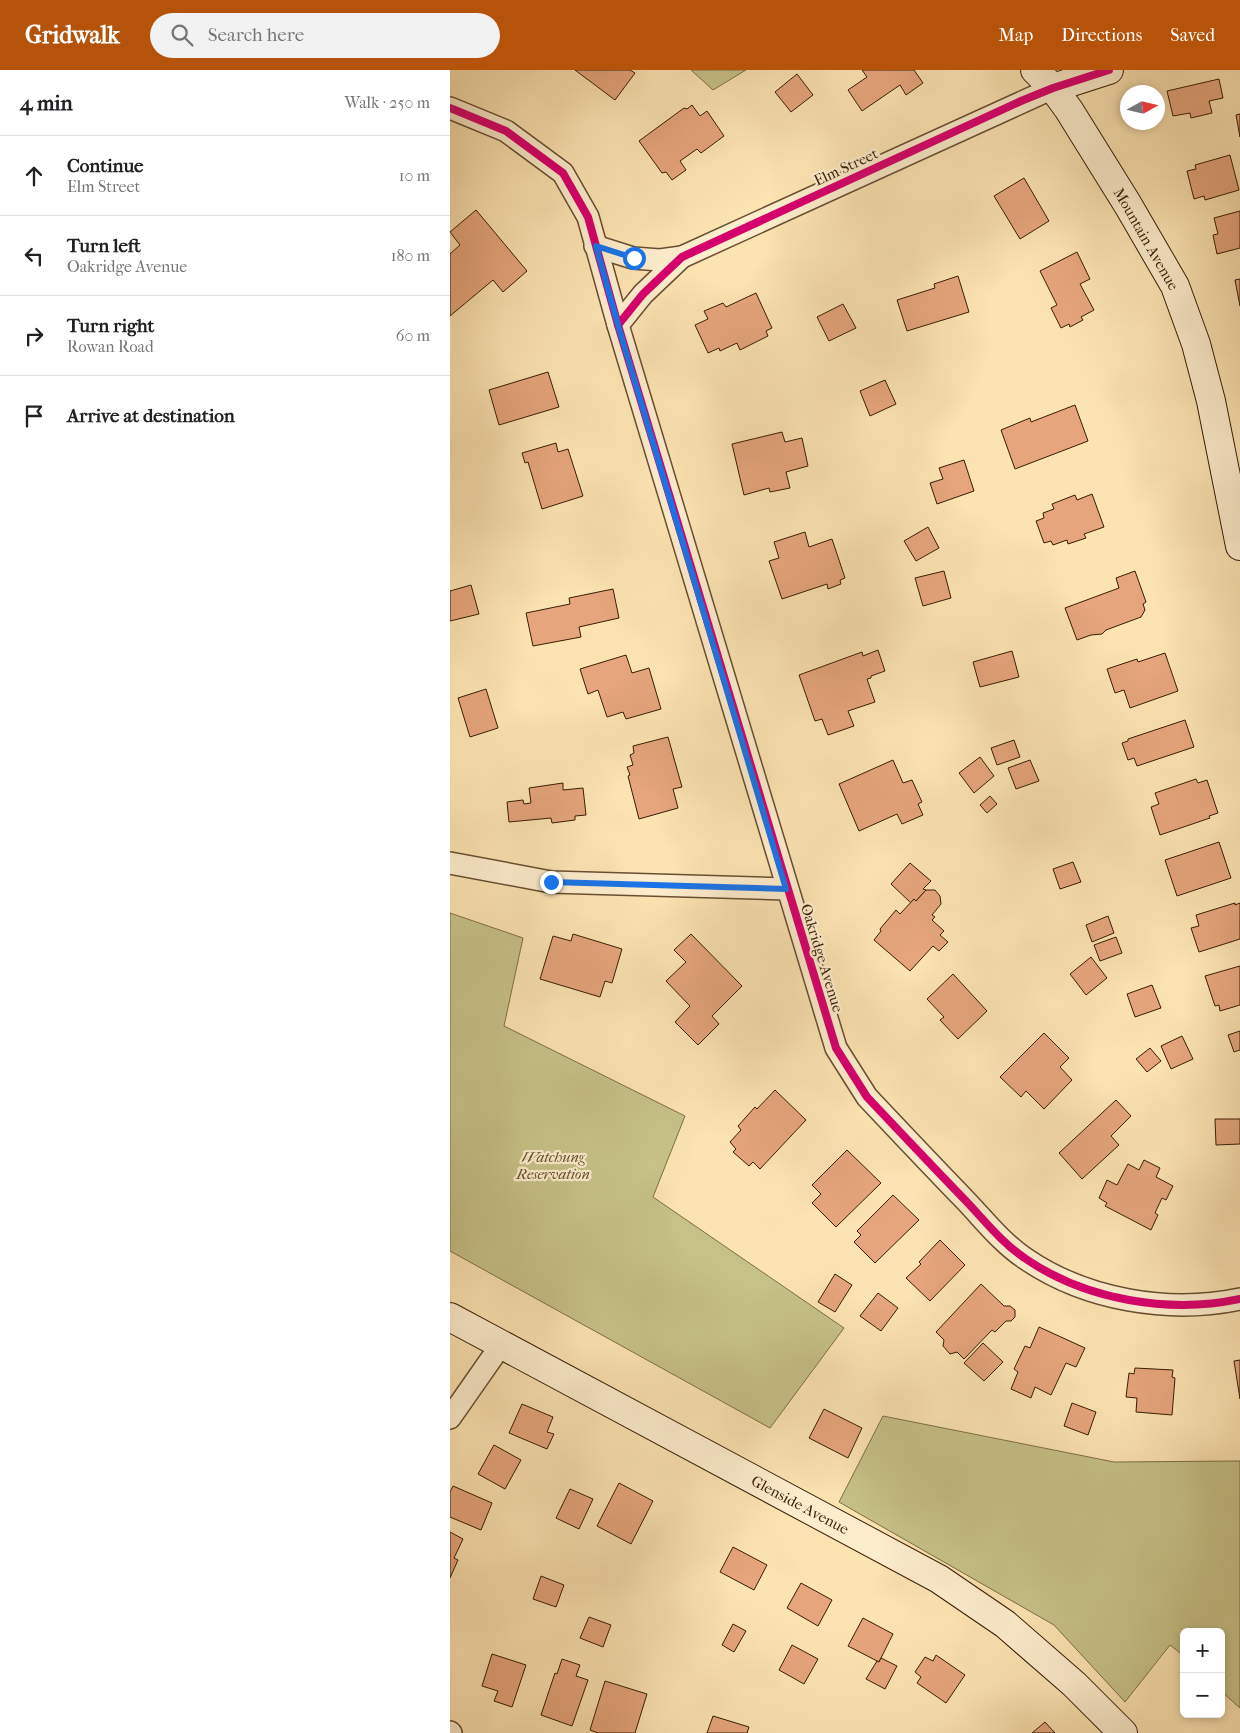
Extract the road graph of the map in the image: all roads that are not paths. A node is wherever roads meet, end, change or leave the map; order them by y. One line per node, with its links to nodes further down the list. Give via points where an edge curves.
1 (1109, 70): 2 (main road, Elm Street)
2 (1044, 79): 5 (street, Elm Street); 7 (main road, Mountain Avenue, via 1069,110 1175,286 1196,344 1211,401)
3 (450, 108): 4 (street, Oakridge Avenue, via 506,131 563,173 588,217)
4 (596, 246): 5 (street, Elm Street, via 634,258 660,260); 6 (street, Oakridge Avenue)
5 (682, 257): 6 (street, Elm Street, via 643,294)
6 (618, 325): 9 (street, Oakridge Avenue)
7 (1240, 546)
8 (450, 863): 9 (street, via 551,882)
9 (786, 889): 10 (street, Oakridge Avenue, via 836,1048 854,1078 867,1097 1005,1241 1025,1259 1052,1274 1108,1295 1168,1304)
10 (1240, 1299)
11 (450, 1317): 12 (main road, Glenside Avenue)
12 (501, 1344): 13 (street); 14 (main road, Glenside Avenue, via 939,1579 1005,1624 1074,1684)
13 (450, 1418)
14 (1123, 1733)

